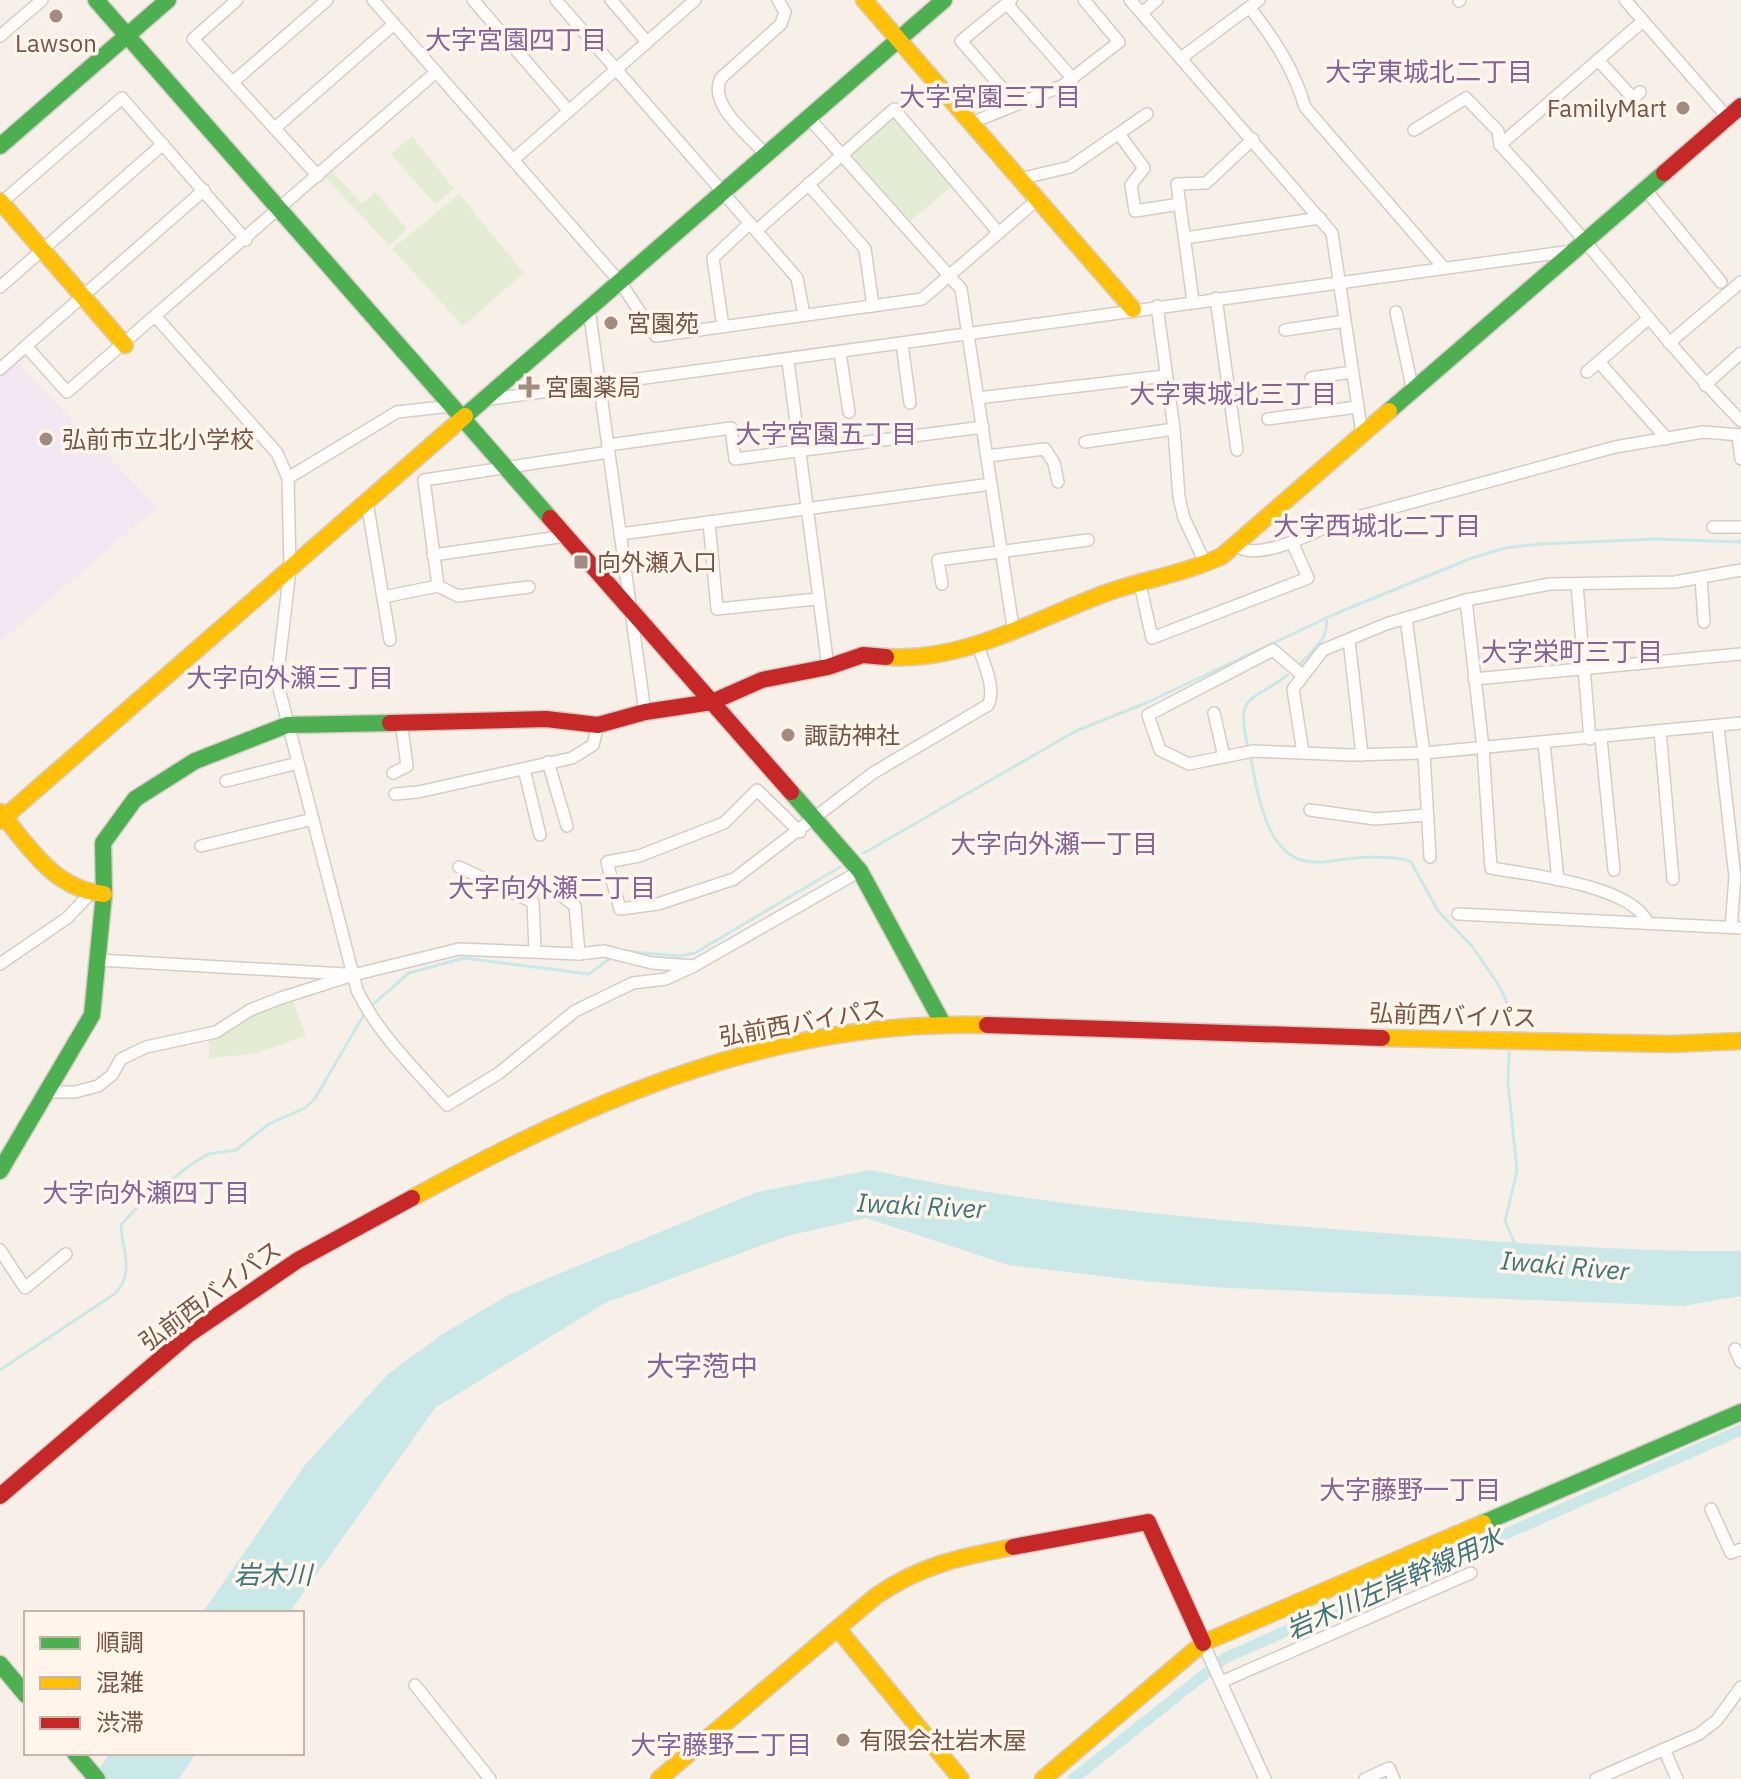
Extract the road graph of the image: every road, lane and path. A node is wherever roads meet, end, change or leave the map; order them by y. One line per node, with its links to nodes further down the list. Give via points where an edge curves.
1 (42, 0): 23 (street)
2 (96, 0): 24 (street)
3 (168, 0): 24 (street)
4 (237, 0): 32 (street, via 193,39)
5 (327, 0): 32 (street)
6 (373, 0): 22 (street)
7 (473, 0): 36 (street)
8 (556, 0): 29 (street)
9 (611, 0): 26 (street)
10 (695, 0): 26 (street)
11 (778, 0): 49 (street, via 785,12 781,24 721,78 717,88 719,100)
12 (864, 0): 25 (street)
13 (944, 0): 25 (street)
14 (1084, 0): 31 (street, via 1119,42)
15 (1130, 0): 20 (street)
16 (1157, 0): 20 (street)
17 (1625, 0): 21 (street)
18 (1009, 2): 31 (street); 34 (street, via 961,41)
19 (1254, 4): 27 (street); 68 (street, via 1298,81 1305,107)
20 (1142, 13): 27 (street)
21 (1643, 21): 28 (street); 39 (street)
22 (394, 24): 30 (street); 41 (street)
23 (0, 36)
24 (127, 36): 47 (street); 60 (street)
25 (898, 40): 38 (street); 40 (street)
26 (647, 42): 29 (street)
27 (1181, 58): 44 (street)
28 (1598, 60): 33 (street); 46 (street)
29 (616, 69): 36 (street); 56 (street)
30 (436, 72): 50 (street); 51 (street)
31 (1073, 79): 34 (street)
32 (233, 82): 41 (street)
33 (1633, 99)
34 (1015, 103): 40 (street)
35 (1741, 106): 39 (street)
36 (569, 111): 50 (street)
37 (1147, 114): 43 (street)
38 (809, 118): 48 (street); 49 (street)
39 (1728, 118): 54 (street)
40 (971, 123): 52 (street)
41 (275, 128): 51 (street)
42 (1414, 130): 46 (street, via 1466,98 1498,131)
43 (1119, 134): 52 (street, via 1070,167); 59 (street, via 1144,168 1131,185 1135,211)
44 (1253, 139): 59 (street, via 1206,183 1177,184); 61 (street)
45 (163, 144): 55 (street); 58 (street, via 122,98); 67 (street)
46 (1500, 145): 66 (street)
47 (0, 146)
48 (842, 154): 53 (street); 63 (street, via 894,109); 69 (street)
49 (766, 155): 56 (street)
50 (513, 160): 70 (street)
51 (318, 176): 60 (street)
52 (1019, 179): 57 (street)
53 (808, 184): 62 (street); 78 (street, via 865,249)
54 (1645, 189): 66 (street); 72 (street)
55 (204, 190): 65 (street); 75 (street)
56 (723, 193): 62 (street); 70 (street)
57 (1037, 200): 63 (street); 81 (street)
58 (1, 202): 67 (street)
59 (1180, 204): 64 (street)
60 (280, 211): 65 (street); 111 (street)
61 (1320, 218): 64 (street); 71 (street, via 1332,233)
62 (753, 226): 83 (street, via 797,278); 87 (street, via 713,258)
63 (999, 233): 69 (street)
64 (1185, 238): 77 (street)
65 (246, 240): 84 (street)
66 (1578, 246): 68 (street); 85 (street); 105 (street)
67 (43, 251): 74 (street); 75 (street)
68 (1444, 268): 71 (street)
69 (949, 276): 78 (street, via 922,299); 89 (street, via 961,289)
70 (620, 282): 80 (street); 87 (street, via 656,336)
71 (1339, 282): 76 (street); 86 (street)
72 (1721, 282)
73 (1741, 282): 90 (street)
74 (0, 287)
75 (83, 297): 92 (street); 93 (street)
76 (1216, 298): 77 (street); 121 (street)
77 (1193, 301): 79 (street)
78 (873, 306): 83 (street)
79 (1157, 306): 81 (street); 101 (street)
80 (589, 309): 103 (street); 107 (street)
81 (1133, 309): 89 (street)
82 (1396, 312): 105 (street, via 1394,332)
83 (804, 315): 87 (street)
84 (156, 317): 92 (street); 126 (street, via 277,453)
85 (1649, 318): 90 (street); 97 (street)
86 (1345, 321): 88 (street); 99 (street)
87 (723, 327)
88 (1285, 330)
89 (968, 334): 91 (street); 106 (street)
90 (1669, 343): 104 (street)
91 (902, 344): 94 (street); 108 (street)
92 (125, 345): 93 (street, via 67,392)
93 (26, 346): 98 (street)
94 (840, 353): 96 (street); 110 (street)
95 (1741, 353): 104 (street)
96 (788, 361): 103 (street); 122 (street)
97 (1599, 362): 100 (street); 118 (street)
98 (0, 369)
99 (1352, 372): 102 (street); 109 (street)
100 (1587, 372)
101 (1165, 376): 106 (street); 115 (street)
102 (1311, 378)
103 (599, 385): 107 (street); 120 (street)
104 (1705, 385): 112 (street)
105 (1413, 391): 116 (street)
106 (978, 398): 114 (street)
107 (483, 400): 111 (street)
108 (910, 403)
109 (1357, 407): 113 (street); 116 (street)
110 (849, 412)
111 (457, 413): 125 (street); 126 (street, via 397,412); 129 (street)
112 (1741, 421)
113 (1276, 422)
114 (983, 427): 122 (street); 123 (street)
115 (1174, 429): 119 (street); 141 (street, via 1184,518)
116 (1362, 434): 138 (street)
117 (1739, 435): 118 (street, via 1703,432); 124 (street)
118 (1667, 439): 137 (street, via 1615,447 1332,524)
119 (1085, 442)
120 (608, 449): 122 (street, via 731,428 735,459); 125 (street); 134 (street)
121 (1237, 450)
122 (801, 452): 130 (street)
123 (987, 456): 127 (street, via 1045,449); 128 (street)
124 (1741, 459)
125 (505, 468): 135 (street); 140 (street, via 424,480)
126 (288, 478): 142 (street)
127 (1058, 482)
128 (991, 484): 130 (street); 139 (street)
129 (367, 502): 142 (street); 150 (street)
130 (805, 511): 131 (street); 151 (street)
131 (709, 522): 134 (street); 151 (street, via 717,609)
132 (1713, 527): 133 (street)
133 (1741, 527)
134 (620, 534): 153 (street)
135 (566, 536): 140 (street); 153 (street)
136 (1088, 540): 139 (street)
137 (1292, 542): 138 (street, via 1252,552); 146 (street, via 1308,578 1152,638)
138 (1235, 544): 141 (street)
139 (1002, 553): 145 (street, via 938,560); 156 (street)
140 (433, 555): 148 (street)
141 (1206, 565): 146 (street)
142 (290, 569): 170 (street, via 277,681); 189 (street)
143 (1741, 570): 144 (street)
144 (1701, 577): 147 (street); 155 (street)
145 (942, 584)
146 (1140, 584): 156 (street)
147 (1577, 584): 152 (street); 162 (street)
148 (438, 586): 149 (street, via 458,596); 150 (street)
149 (529, 587)
150 (383, 597): 157 (street)
151 (817, 599): 161 (street)
152 (1466, 600): 154 (street); 164 (street)
153 (632, 610): 165 (street); 166 (street)
154 (1406, 618): 158 (street); 178 (street)
155 (1704, 622)
156 (1013, 627): 159 (street)
157 (390, 640)
158 (1349, 640): 163 (street, via 1323,650); 179 (street)
159 (977, 643): 161 (street, via 956,653 863,655); 190 (street, via 990,688 988,705 873,773)
160 (1741, 654): 162 (street)
161 (828, 667): 165 (street, via 762,680)
162 (1585, 670): 164 (street); 174 (street)
163 (1301, 674): 177 (street, via 1293,689); 180 (street, via 1273,650 1148,715 1153,737 1170,757 1189,764)
164 (1474, 679): 176 (street)
165 (712, 702): 166 (street); 190 (street)
166 (645, 712): 171 (street)
167 (1214, 713): 180 (street)
168 (401, 721): 170 (street); 171 (street, via 546,719); 184 (street, via 407,766)
169 (1741, 723): 172 (street)
170 (287, 725): 182 (street); 203 (street, via 195,761 135,799 103,843)
171 (598, 725): 181 (street, via 593,745 585,752)
172 (1718, 726): 173 (street); 206 (street)
173 (1660, 731): 174 (street); 200 (street)
174 (1596, 738): 175 (street); 198 (street)
175 (1544, 743): 176 (street); 201 (street)
176 (1483, 748): 178 (street); 201 (street, via 1491,868)
177 (1303, 753): 179 (street); 180 (street, via 1250,751)
178 (1424, 753): 179 (street); 188 (street)
179 (1362, 755)
180 (1224, 757)
181 (548, 762): 183 (street); 192 (street)
182 (298, 763): 185 (street); 191 (street)
183 (524, 769): 186 (street); 194 (street)
184 (393, 773)
185 (226, 781)
186 (395, 794)
187 (1310, 810): 188 (street, via 1375,819)
188 (1427, 815): 196 (street)
189 (1, 817): 203 (street, via 56,879 71,889)
190 (815, 818): 193 (street); 199 (street)
191 (313, 819): 195 (street); 212 (street)
192 (567, 826)
193 (800, 832): 193 (street, via 734,879 658,904 620,909 607,862 639,856 724,823 757,790)
194 (540, 835)
195 (201, 846)
196 (1430, 857)
197 (459, 867): 207 (street, via 533,902)
198 (1614, 870)
199 (860, 871): 211 (street); 213 (street)
200 (1673, 879)
201 (1558, 880): 205 (street, via 1620,898 1643,911)
202 (558, 893): 208 (street, via 575,906)
203 (97, 894): 209 (street); 210 (street)
204 (1458, 914): 205 (street)
205 (1648, 923): 206 (street)
206 (1736, 928)
207 (535, 949): 208 (street); 212 (street, via 459,949)
208 (579, 954): 211 (street, via 604,951)
209 (99, 960): 212 (street); 215 (street, via 92,1015)
210 (0, 964)
211 (694, 966): 212 (street, via 666,979 633,983 575,1011 499,1073 447,1105 366,1009)
212 (353, 975): 215 (street, via 250,1010 216,1032 146,1047 121,1059 98,1086)
213 (943, 1024): 214 (street, 弘前西バイパス, via 1463,1040); 222 (street, 弘前西バイパス, via 816,1039 698,1067 648,1083 485,1158 243,1295 188,1335)
214 (1741, 1041)
215 (47, 1092): 216 (street)
216 (0, 1171)
217 (0, 1250): 218 (street, via 25,1288)
218 (66, 1254)
219 (1735, 1349): 220 (street)
220 (1741, 1362)
221 (1741, 1412): 227 (street)
222 (0, 1496)
223 (1711, 1509): 224 (street, via 1731,1553)
224 (1741, 1549)
225 (1471, 1573): 229 (street)
226 (838, 1629): 227 (street, via 876,1596 922,1569 959,1557 1148,1522); 237 (street); 238 (street)
227 (1203, 1643): 229 (street); 239 (street)
228 (0, 1664): 232 (street)
229 (1219, 1678): 240 (street)
230 (415, 1685): 236 (street)
231 (1741, 1687): 233 (street, via 1710,1727)
232 (24, 1693)
233 (1664, 1749): 243 (street); 244 (street)
234 (77, 1755): 235 (street)
235 (97, 1779)
236 (490, 1779)
237 (659, 1779)
238 (961, 1779)
239 (1043, 1779)
240 (1265, 1779)
241 (1365, 1779): 242 (street, via 1389,1768)
242 (1394, 1779)
243 (1596, 1779)
244 (1677, 1779)

